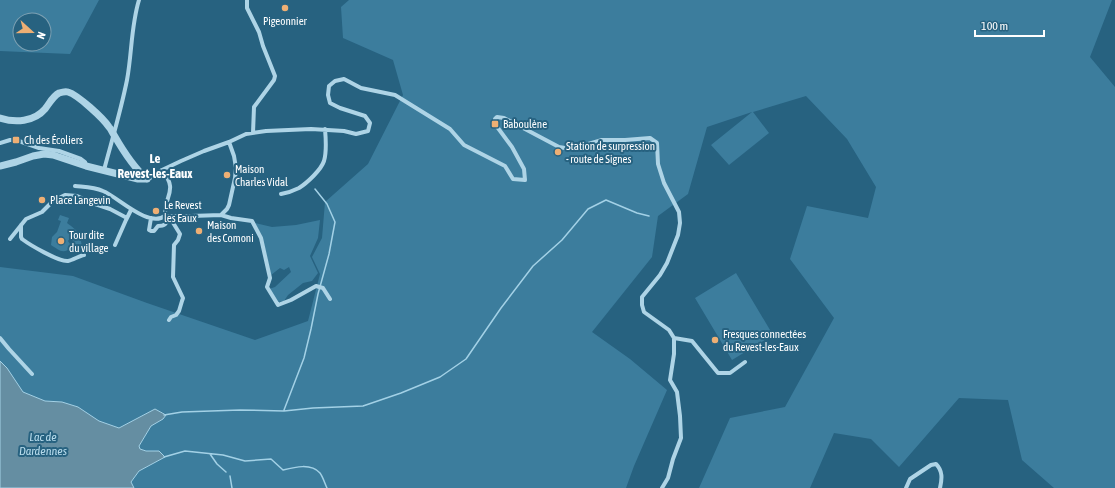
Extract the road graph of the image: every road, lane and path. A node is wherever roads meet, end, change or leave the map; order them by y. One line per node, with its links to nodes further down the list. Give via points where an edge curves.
1 (139, 0): 6 (street, via 127,80)
2 (247, 0): 5 (street, via 275,76 254,108)
3 (0, 118): 6 (street, via 9,121 30,119 40,114 56,94 67,92 85,103 111,128)
4 (325, 129): 5 (street); 15 (street, via 326,151 322,166 300,188); 28 (street, via 356,134 368,131 370,123 366,116 330,103 329,86 344,79 361,88 395,95 450,129 464,145 505,166 513,180 525,180 524,169 495,124 497,117 504,118 558,147 571,149 602,140 652,139 657,143 658,164 664,183 679,212 680,223 678,235 660,276 642,297 642,305 644,312 669,330)
5 (253, 133): 7 (street)
6 (114, 135): 11 (street); 13 (street)
7 (229, 142): 12 (street); 17 (street, via 236,163 235,178 229,205)
8 (0, 143): 10 (street, via 16,140 39,148 59,151 81,159)
9 (0, 166): 10 (street, via 29,156 44,154)
10 (86, 166): 11 (street)
11 (104, 170): 13 (street)
12 (162, 170): 13 (street); 18 (street, via 171,184 165,208)
13 (147, 179)
14 (75, 186): 16 (street, via 102,190)
15 (281, 194)
16 (131, 210): 19 (street); 20 (street)
17 (221, 215): 18 (street); 25 (street, via 252,221 261,238 270,278 267,287 278,305 317,286 323,288)
18 (166, 217): 20 (street); 20 (street, via 165,224 158,226 154,231 148,227); 26 (street, via 180,234 174,245 173,277 183,298 179,311)
19 (127, 218): 21 (street, via 77,196 64,195); 23 (street)
20 (151, 218)
21 (21, 225): 22 (street); 24 (street, via 22,239 45,253 67,261)
22 (10, 239)
23 (116, 245)
24 (84, 255)
25 (330, 299)
26 (169, 320)
27 (0, 338): 30 (street)
28 (674, 338): 29 (street, via 692,341 718,373 730,372); 31 (street, via 670,380 677,392 681,438 668,478)
29 (745, 362)
30 (32, 374)
31 (662, 488)
32 (906, 488): 33 (street, via 910,479 936,464 941,472)
33 (940, 488)

